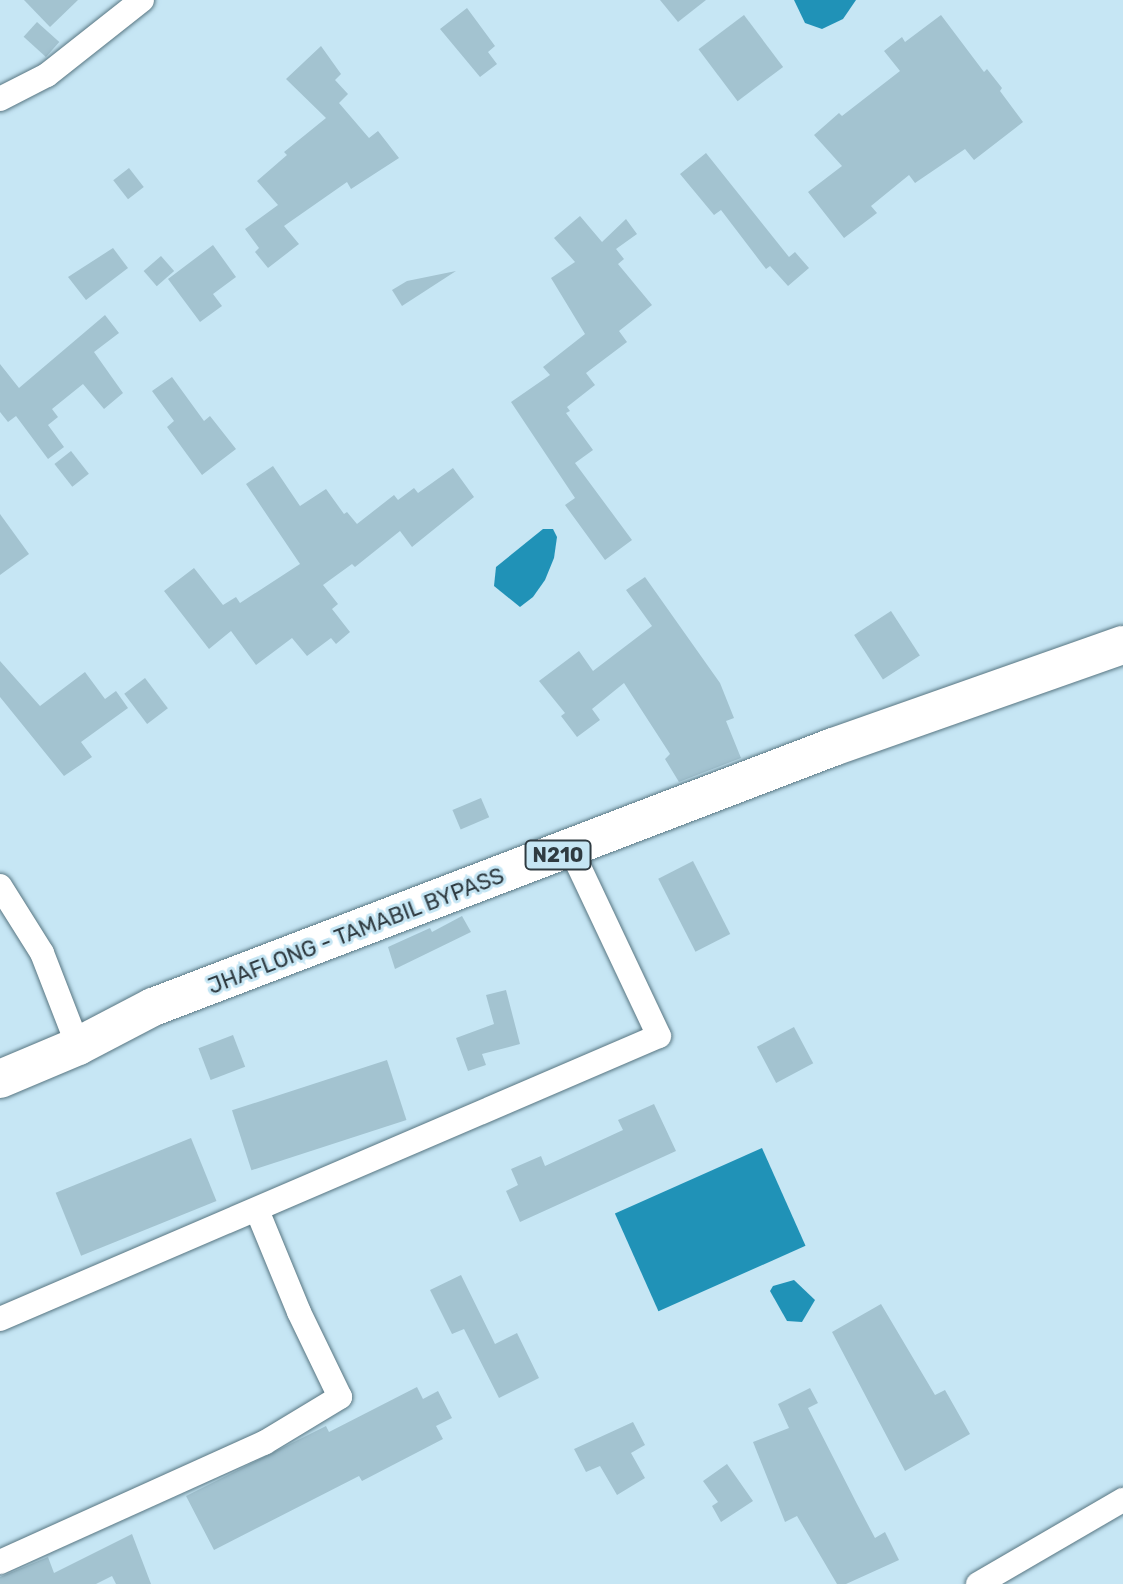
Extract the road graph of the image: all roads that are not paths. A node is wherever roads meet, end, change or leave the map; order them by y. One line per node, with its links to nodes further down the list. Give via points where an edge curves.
1 (142, 0): 2 (street, via 47,75)
2 (0, 99)
3 (1123, 645): 4 (highway, JHAFLONG - TAMABIL BYPASS / N210, via 833,747)
4 (571, 850): 6 (highway, JHAFLONG - TAMABIL BYPASS / N210, via 153,1007); 8 (street, via 659,1036)
5 (0, 886): 6 (street, via 42,953)
6 (78, 1046): 7 (highway, JHAFLONG - TAMABIL BYPASS / N210)
7 (0, 1079)
8 (257, 1210): 9 (street); 11 (street, via 340,1397 264,1443)
9 (0, 1319)
10 (1123, 1500): 12 (street)
11 (0, 1562)
12 (978, 1584)

